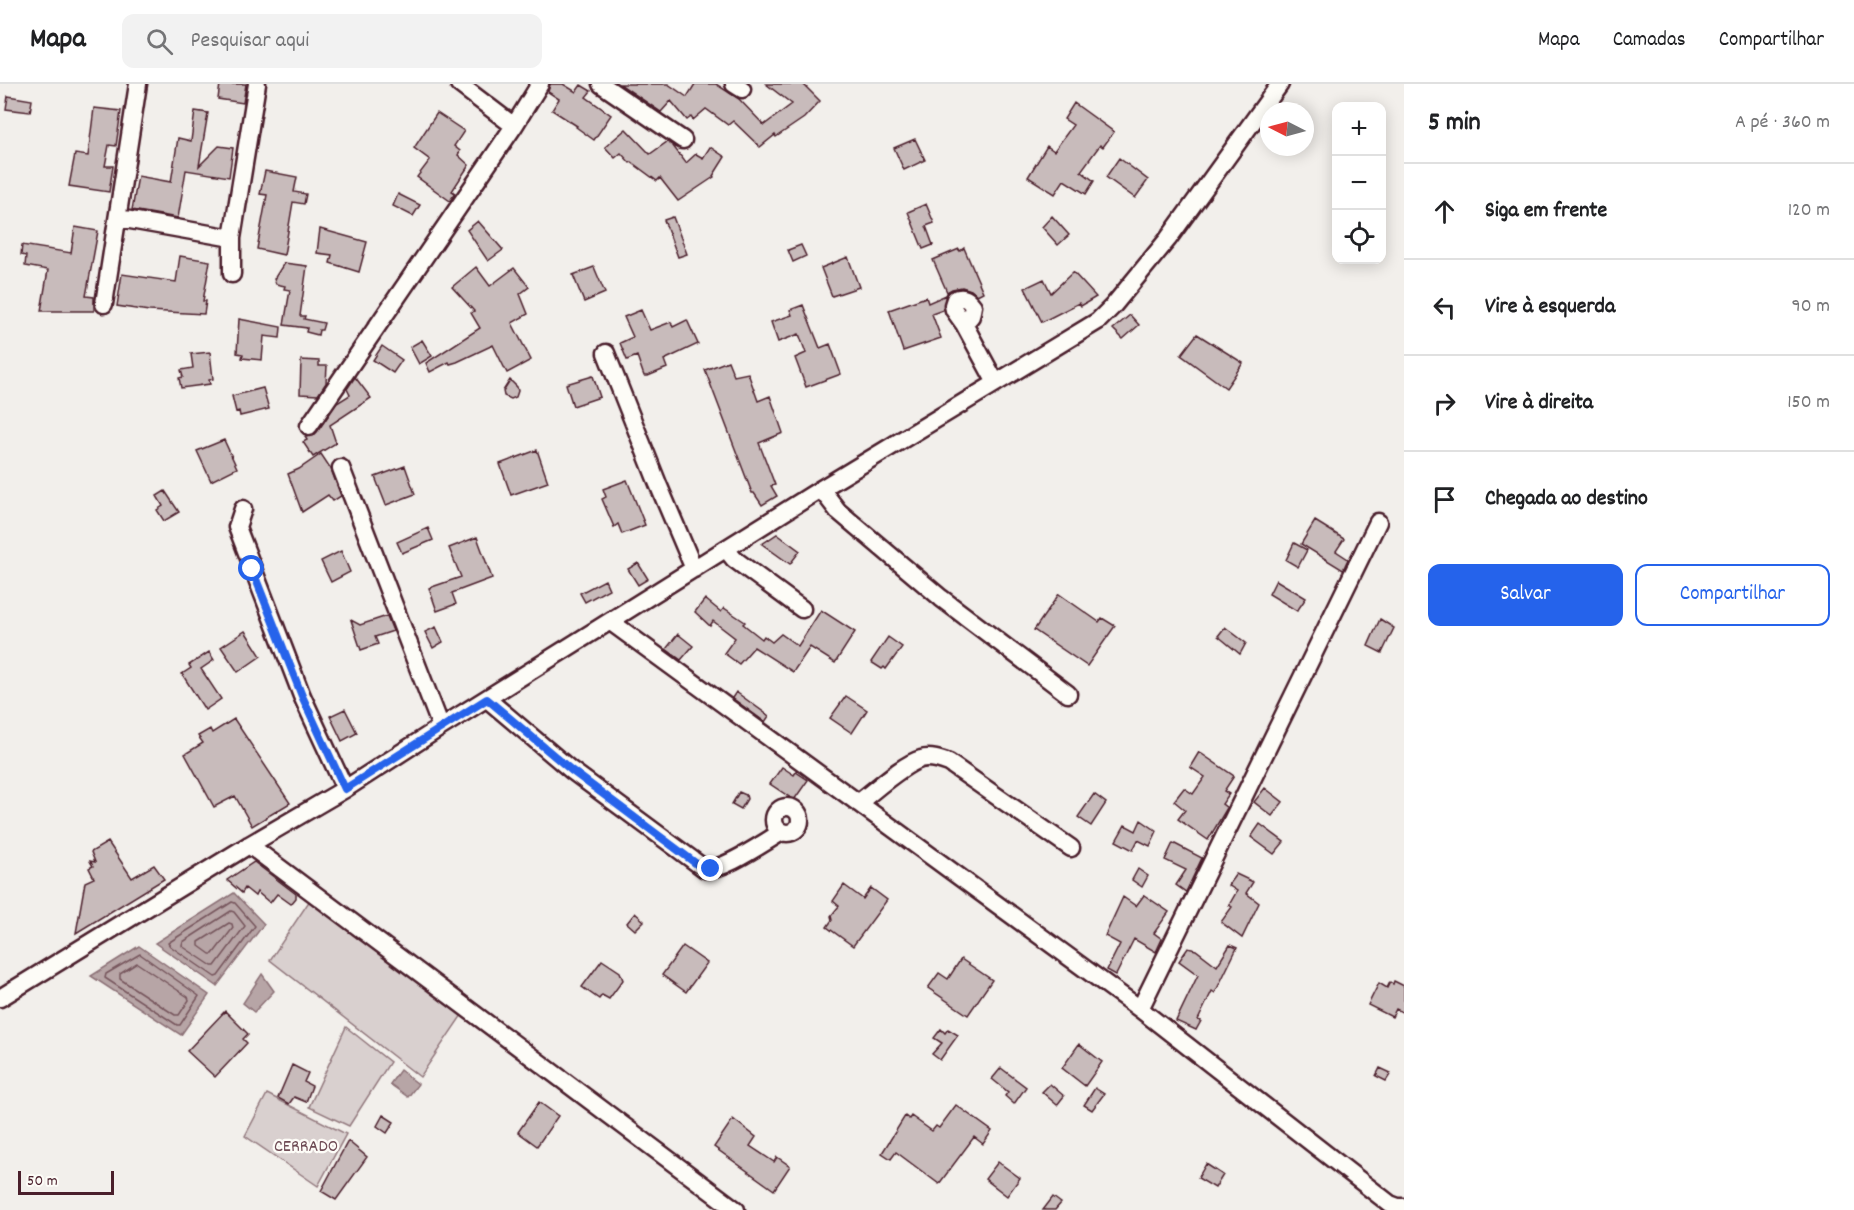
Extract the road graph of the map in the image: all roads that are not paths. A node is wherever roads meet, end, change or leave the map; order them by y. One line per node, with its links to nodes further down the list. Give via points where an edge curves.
1 (138, 84): 9 (street)
2 (257, 84): 10 (street)
3 (459, 84): 7 (street)
4 (540, 84): 7 (street)
5 (600, 84): 8 (street)
6 (1280, 84): 15 (street, via 1168,239 1113,306 1098,321)
7 (514, 126): 16 (street)
8 (683, 140)
9 (119, 219): 10 (street); 12 (street)
10 (232, 238): 11 (street)
11 (232, 274)
12 (104, 304)
13 (964, 324): 15 (street)
14 (606, 353): 22 (street)
15 (996, 383): 18 (street)
16 (309, 426)
17 (341, 468): 27 (street)
18 (821, 489): 21 (street); 25 (street, via 838,511 940,598)
19 (243, 509): 28 (street, via 237,528 302,696)
20 (1378, 522): 34 (street)
21 (726, 549): 22 (street); 23 (street)
22 (694, 568): 24 (street)
23 (802, 609)
24 (611, 622): 26 (street); 29 (street)
25 (1068, 694)
26 (487, 699): 27 (street); 30 (street, via 571,770 705,869 728,862)
27 (441, 727): 28 (street)
28 (345, 789): 31 (street)
29 (858, 803): 32 (street, via 916,761 938,759); 34 (street)
30 (782, 832)
31 (249, 845): 33 (street); 36 (street)
32 (1071, 848)
33 (0, 998)
34 (1140, 1009): 35 (street, via 1390,1204)
35 (1404, 1207)
36 (736, 1210)

